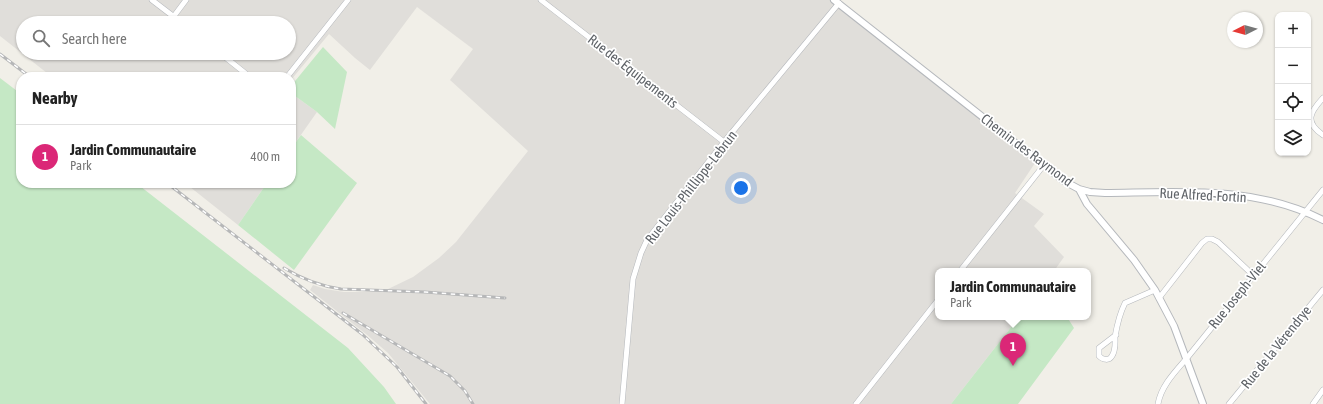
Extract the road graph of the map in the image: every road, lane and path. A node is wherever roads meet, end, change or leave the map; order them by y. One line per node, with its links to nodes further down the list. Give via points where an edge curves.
1 (152, 0): 6 (street)
2 (186, 0): 6 (street)
3 (348, 0): 9 (street)
4 (541, 0): 12 (street, Rue des Équipements)
5 (837, 2): 12 (street, Rue Louis-Phillippe-Lebrun); 13 (street, Chemin des Raymond)
6 (174, 16)
7 (229, 60): 8 (street)
8 (244, 72)
9 (291, 72)
10 (1323, 98): 11 (street, via 1313,110 1310,122)
11 (1323, 135)
12 (724, 142): 27 (street, Rue Louis-Phillippe-Lebrun, via 647,240 641,253 633,279)
13 (1044, 165): 14 (street, Chemin des Raymond); 18 (street)
14 (1079, 189): 16 (street, Rue Alfred-Fortin, via 1105,193 1220,193 1271,200); 20 (street, Chemin des Raymond, via 1087,204 1134,260)
15 (1323, 190): 16 (street, Rue Joseph-Viel)
16 (1306, 212): 17 (street, Rue Alfred-Fortin); 19 (street, Rue Joseph-Viel)
17 (1323, 220)
18 (962, 268)
19 (1253, 275): 22 (street, via 1218,242 1207,239); 25 (street, Rue Joseph-Viel)
20 (1155, 290): 22 (street, Chemin des Raymond); 24 (street, via 1126,303)
21 (1323, 290): 31 (street, Rue de la Vérendrye)
22 (1159, 298): 25 (street, Chemin des Raymond)
23 (935, 304): 28 (street)
24 (1116, 335): 24 (street, via 1099,348 1099,356 1110,359)
25 (1187, 358): 29 (street, Rue Joseph-Viel, via 1170,377); 30 (street, Chemin des Raymond)
26 (1323, 390): 32 (street)
27 (622, 404)
28 (856, 404)
29 (1158, 404)
30 (1203, 404)
31 (1229, 404)
32 (1313, 404)

